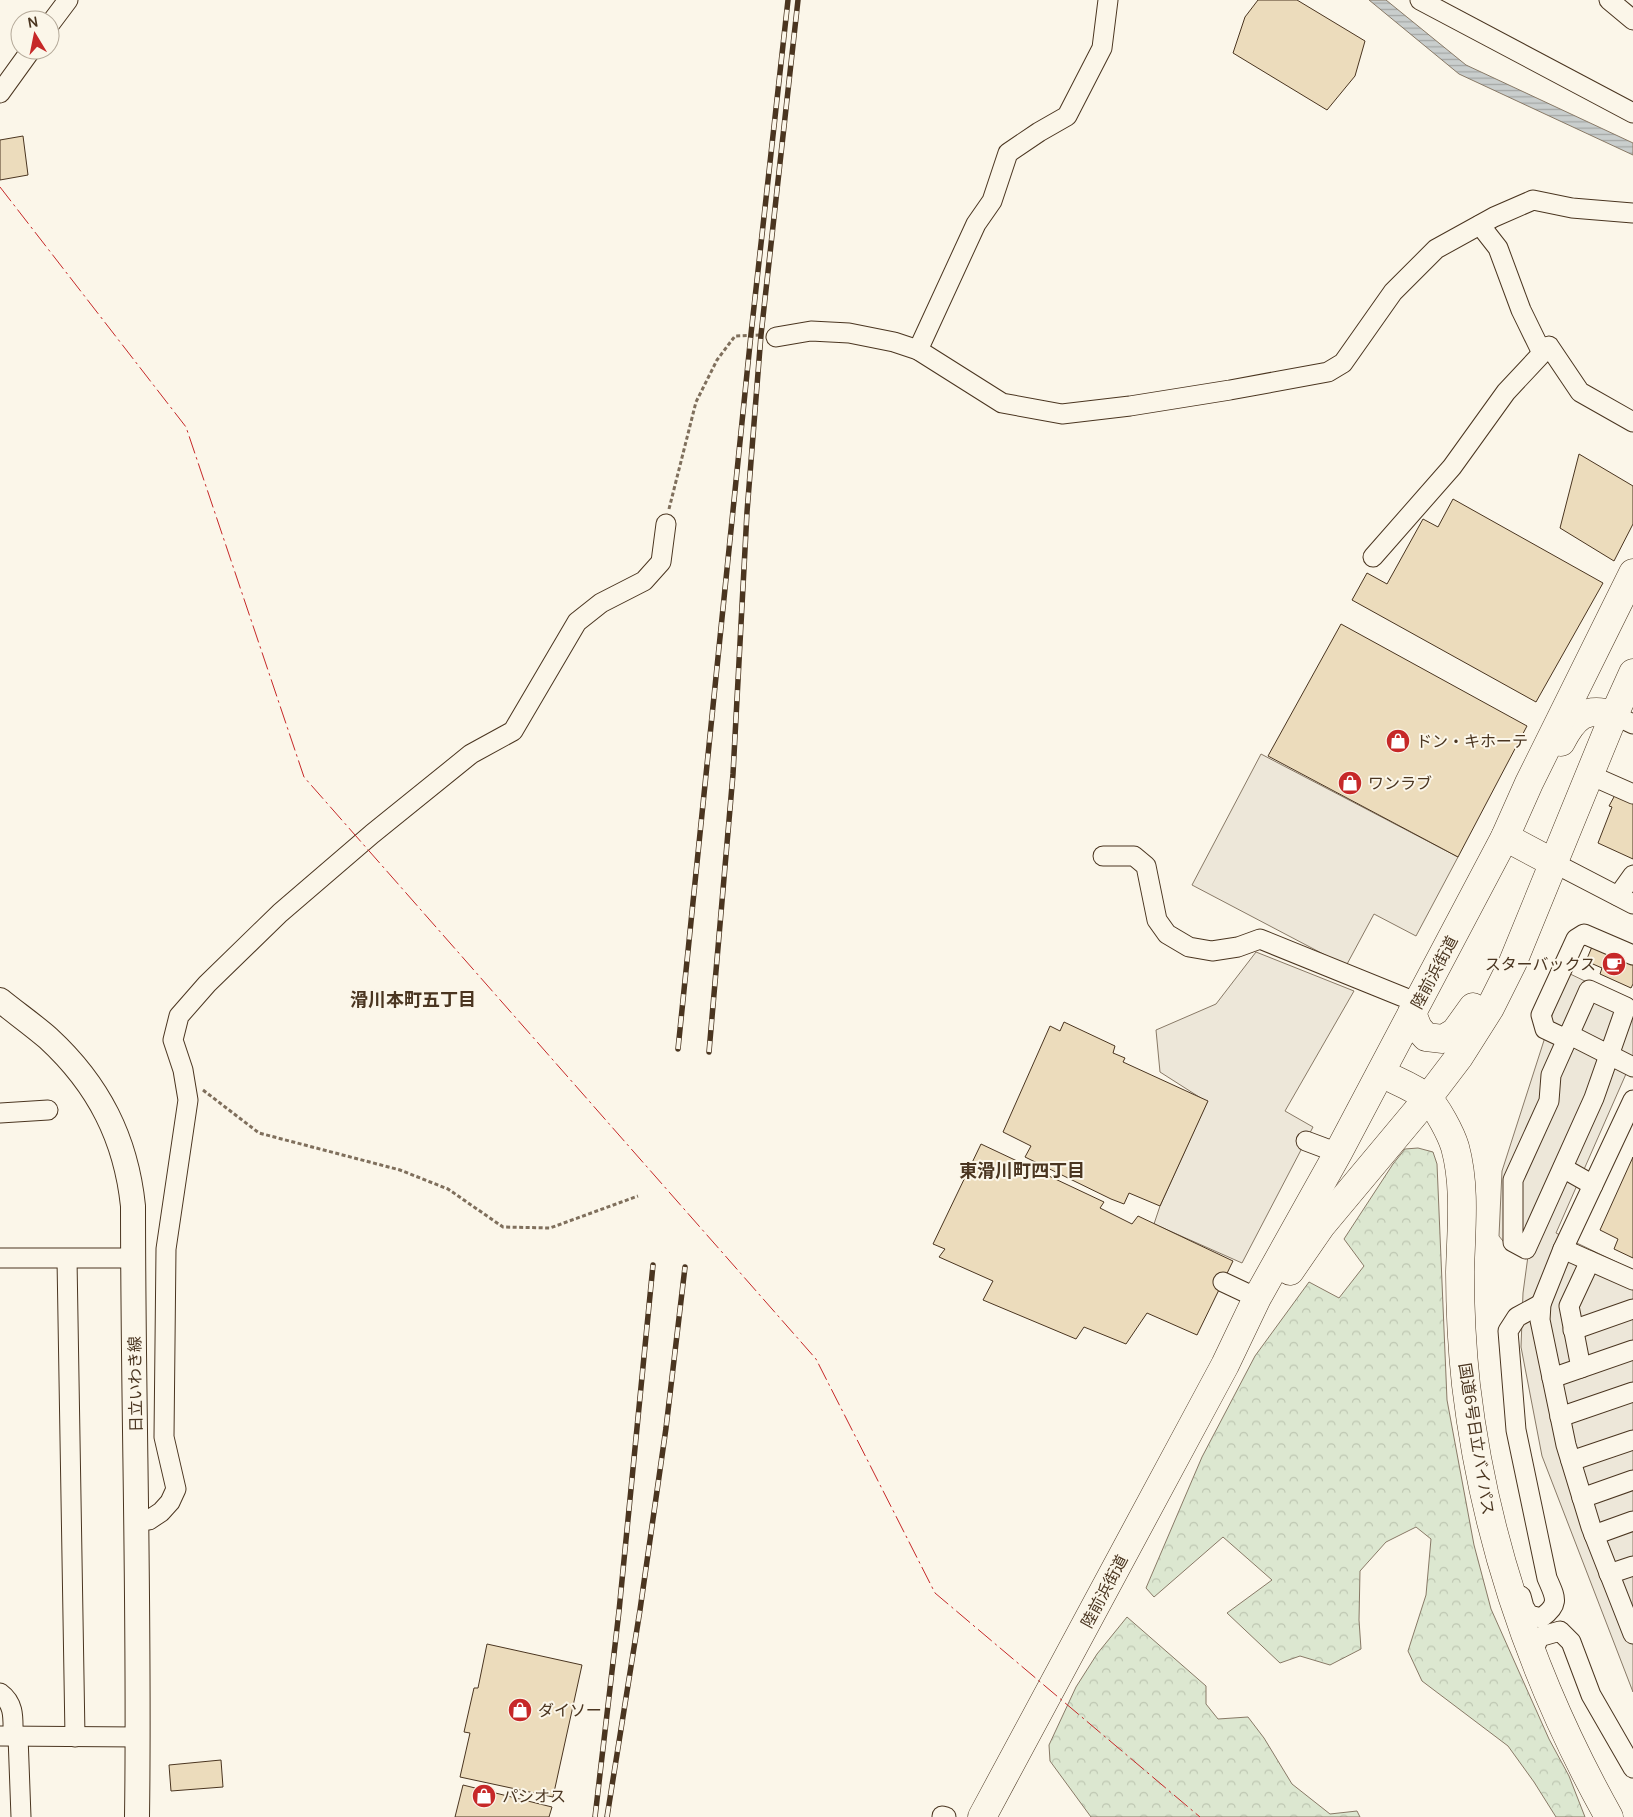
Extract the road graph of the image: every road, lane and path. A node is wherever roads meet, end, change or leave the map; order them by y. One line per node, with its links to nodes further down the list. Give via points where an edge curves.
1 (68, 0): 5 (street)
2 (1108, 0): 13 (street, via 1102,48 1072,108 1067,116 1008,153 992,201 976,224)
3 (1420, 0): 9 (street)
4 (1609, 0): 6 (street)
5 (60, 11)
6 (1633, 20)
7 (24, 60): 8 (street)
8 (0, 93)
9 (1633, 113)
10 (1633, 213): 11 (street, via 1572,208 1533,200)
11 (1480, 225): 13 (street, via 1436,249 1393,292 1343,363 1328,372 1130,406 1062,414 1002,403); 14 (street, via 1498,248)
12 (776, 338): 13 (street, via 811,331 849,333); 16 (path, via 751,334 735,336 717,360 696,402)
13 (918, 350)
14 (1542, 353): 15 (street, via 1548,346 1580,392); 17 (street, via 1506,392 1452,467)
15 (1633, 422)
16 (666, 524): 37 (street, via 661,562 644,581 601,603 577,622 513,731 471,754 280,913 179,1016 173,1040)
17 (1373, 557)
18 (1633, 573): 22 (highway, 陸前浜街道)
19 (1633, 673): 20 (highway, 陸前浜街道)
20 (1623, 720): 21 (highway, 陸前浜街道); 22 (highway, via 1603,712 1583,714 1566,733 1544,774)
21 (1590, 775): 23 (street); 26 (highway, 陸前浜街道)
22 (1529, 784): 24 (highway, 陸前浜街道)
23 (1633, 794)
24 (1505, 837): 26 (highway); 32 (highway, 陸前浜街道)
25 (1103, 856): 32 (street, via 1134,856 1146,866 1157,920 1167,934 1189,947 1243,954 1260,939)
26 (1554, 863): 28 (street); 30 (highway, 陸前浜街道)
27 (1633, 875): 28 (street)
28 (1625, 900)
29 (1633, 955): 33 (street, via 1584,934 1576,939 1540,1015 1545,1029)
30 (1513, 962): 32 (highway, via 1489,982 1456,1032 1443,1038 1426,1037 1418,1028); 38 (highway, 陸前浜街道, via 1490,1008)
31 (0, 1000): 49 (main road, 日立いわき線, via 66,1056 94,1092 111,1122 124,1154 131,1189)
32 (1415, 1008): 36 (highway, 陸前浜街道)
33 (1567, 1037): 34 (street); 34 (street, via 1589,990 1626,1007); 44 (street, via 1550,1075 1549,1101 1513,1180 1513,1242 1526,1249)
34 (1609, 1055): 35 (street); 44 (street)
35 (1633, 1067)
36 (1380, 1073): 38 (highway, 国道6号日立バイパス); 43 (highway, 陸前浜街道)
37 (184, 1076): 46 (path, via 259,1133 400,1170 448,1189 503,1227 550,1228); 69 (street, via 188,1100 166,1249 164,1437 176,1489 161,1512 149,1520)
38 (1427, 1099): 59 (highway, 陸前浜街道, via 1321,1226); 70 (highway, 国道6号日立バイパス, via 1450,1134 1461,1175 1460,1304 1466,1385)
39 (1633, 1100): 45 (street)
40 (48, 1110): 41 (street)
41 (0, 1113)
42 (1306, 1140): 43 (street)
43 (1338, 1153): 54 (highway, 陸前浜街道)
44 (1563, 1168): 45 (street)
45 (1593, 1185): 47 (street)
46 (638, 1196)
47 (1563, 1249): 51 (street); 55 (street)
48 (0, 1258): 50 (street)
49 (133, 1258): 50 (street); 69 (main road, 日立いわき線)
50 (67, 1259): 80 (street)
51 (1590, 1261): 52 (street); 57 (street, via 1569,1306)
52 (1633, 1280)
53 (1223, 1282): 54 (street)
54 (1257, 1298): 59 (highway, 陸前浜街道)
55 (1542, 1304): 61 (street, via 1540,1320); 70 (street, via 1517,1317 1508,1331 1516,1430 1547,1578 1554,1595 1555,1604 1541,1618 1529,1616 1524,1607 1510,1556)
56 (1633, 1310): 57 (street)
57 (1573, 1330): 60 (street)
58 (1633, 1350): 60 (street)
59 (1225, 1365): 86 (highway, 陸前浜街道)
60 (1581, 1368): 61 (street)
61 (1552, 1378): 63 (street)
62 (1633, 1392): 63 (street)
63 (1560, 1417): 65 (street)
64 (1633, 1440): 65 (street)
65 (1571, 1461): 67 (street)
66 (1633, 1480): 67 (street)
67 (1582, 1498): 71 (street)
68 (1633, 1521): 71 (street)
69 (137, 1522): 79 (main road, 日立いわき線)
70 (1491, 1524): 76 (highway, 国道6号日立バイパス)
71 (1594, 1535): 73 (street)
72 (1633, 1566): 73 (street)
73 (1609, 1574): 74 (street)
74 (1629, 1612): 75 (street)
75 (1633, 1634)
76 (1532, 1655): 81 (street, via 1539,1637 1560,1631 1571,1642 1591,1695); 87 (highway, 国道6号日立バイパス, via 1569,1740)
77 (0, 1693): 78 (street, via 7,1698 12,1709)
78 (10, 1736): 80 (street); 82 (street)
79 (138, 1736): 80 (street); 83 (main road, 日立いわき線)
80 (75, 1737)
81 (1633, 1768)
82 (21, 1817)
83 (137, 1817)
84 (942, 1817): 85 (street)
85 (946, 1817)
86 (982, 1817)
87 (1609, 1817)

